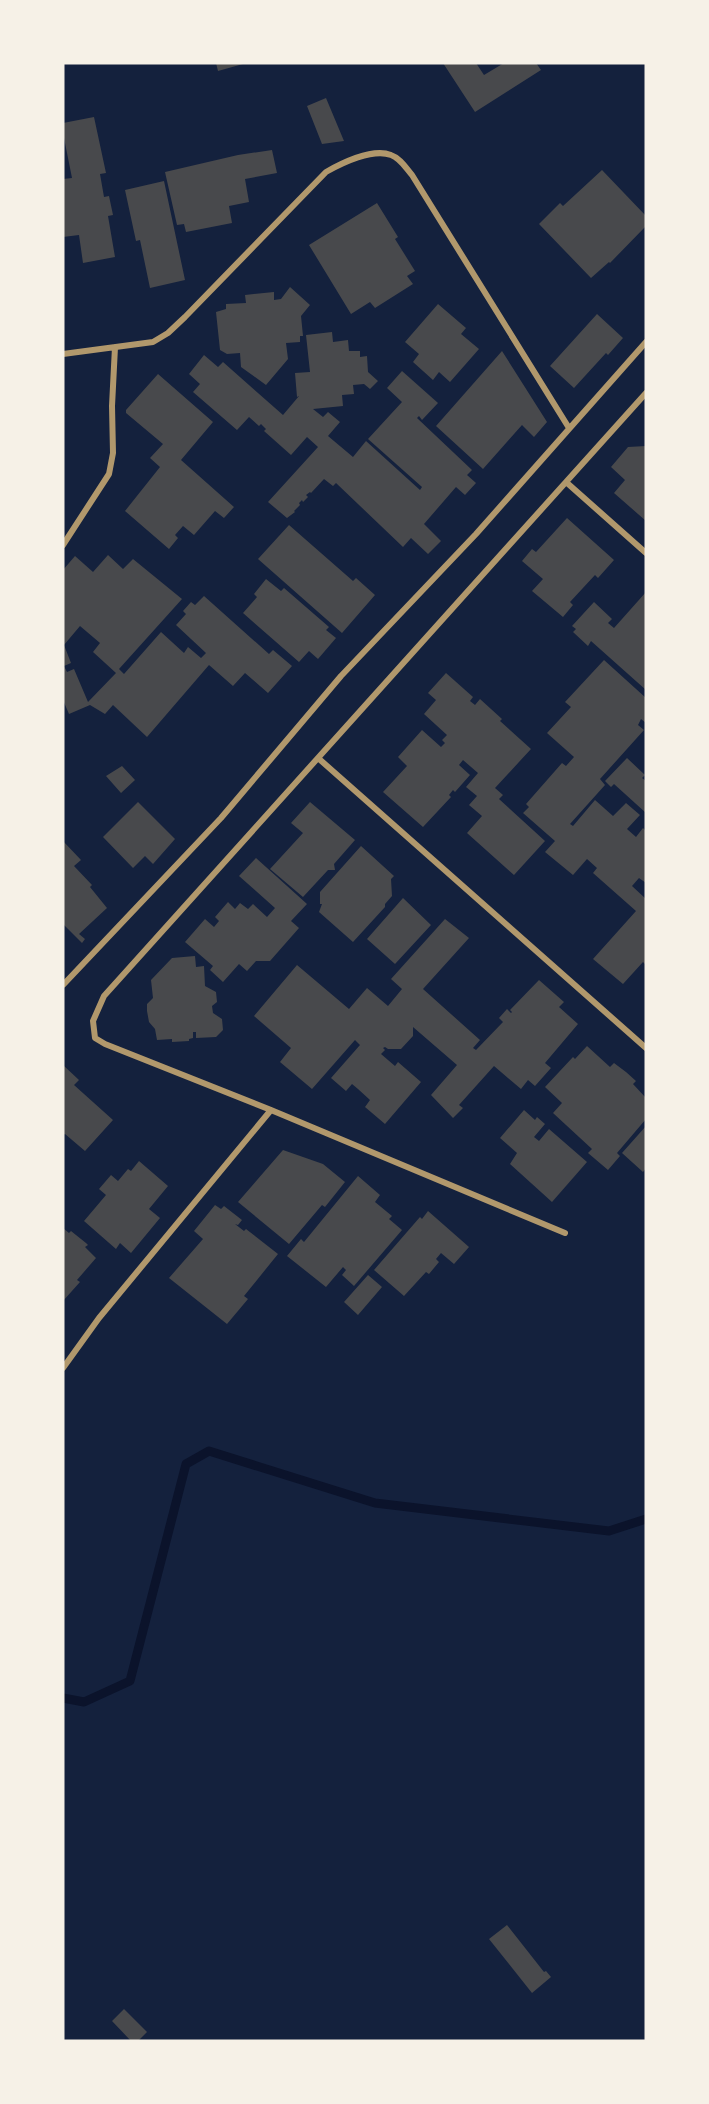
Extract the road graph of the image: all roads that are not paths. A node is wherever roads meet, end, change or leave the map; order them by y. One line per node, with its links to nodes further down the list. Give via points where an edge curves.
1 (646, 342): 5 (street)
2 (115, 347): 3 (street); 5 (street, via 153,342 168,333 326,172 357,158 390,154 412,175); 7 (street, via 113,453 109,474)
3 (63, 354)
4 (646, 393): 6 (street)
5 (569, 428): 10 (street, via 342,676 221,818)
6 (566, 482): 8 (street); 9 (street)
7 (63, 545)
8 (646, 553)
9 (318, 758): 11 (street); 12 (street, via 104,996 93,1021 95,1038 105,1044)
10 (63, 985)
11 (646, 1048)
12 (271, 1110): 13 (street); 14 (street, via 99,1318)
13 (565, 1233)
14 (63, 1368)

